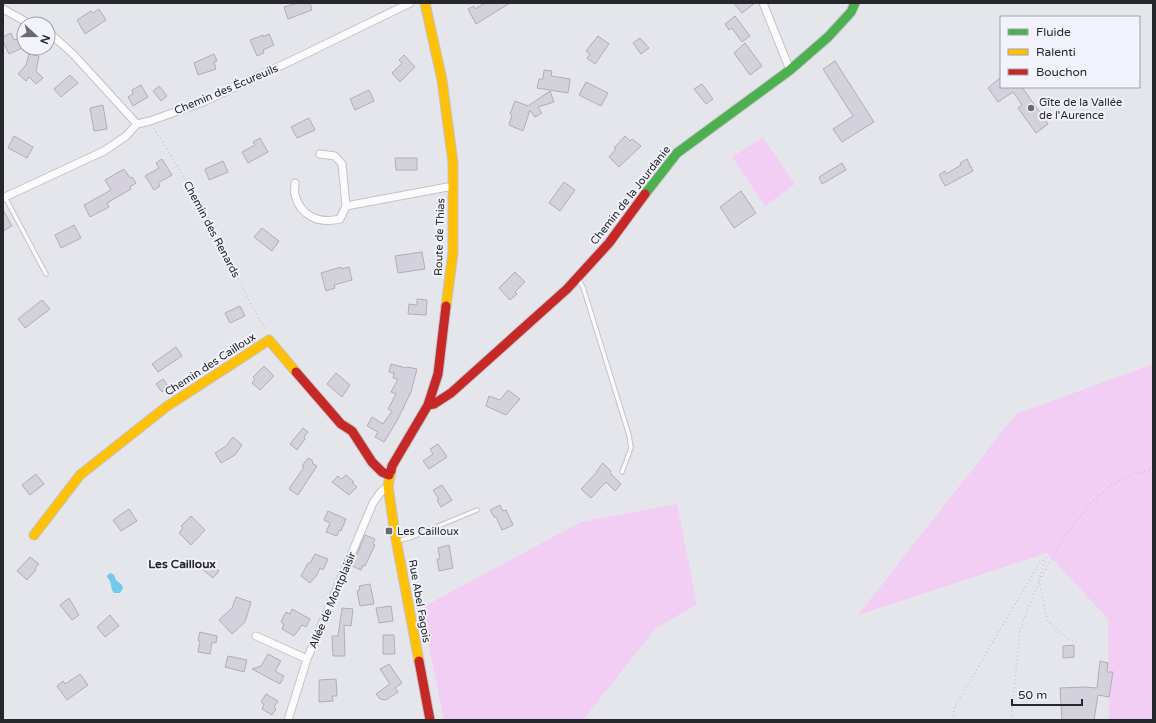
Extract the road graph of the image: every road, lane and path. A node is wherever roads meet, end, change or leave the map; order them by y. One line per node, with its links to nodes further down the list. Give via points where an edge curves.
1 (410, 3): 9 (street, Chemin des Écureuils, via 203,102)
2 (425, 3): 13 (street, Route de Thias, via 442,80 453,163)
3 (763, 3): 8 (street)
4 (855, 3): 8 (street, Chemin de la Jourdanie, via 851,12 828,37)
5 (3, 9): 6 (street)
6 (16, 16)
7 (56, 39): 10 (street)
8 (790, 70): 17 (street, Chemin de la Jourdanie, via 677,153 609,243)
9 (150, 121): 10 (street, Chemin des Écureuils); 18 (path, Chemin des Renards, via 202,206 265,327)
10 (137, 124): 14 (street, via 126,136 104,151)
11 (320, 154): 15 (street, via 335,156 342,164)
12 (295, 182): 15 (street, via 294,194 302,210 317,220 330,222 340,219)
13 (453, 186): 15 (street); 19 (street, Route de Thias, via 453,253 438,374)
14 (4, 198): 16 (lane)
15 (346, 206)
16 (46, 274)
17 (577, 278): 19 (street, Chemin de la Jourdanie, via 451,393); 21 (lane, via 583,287 629,434 631,448)
18 (269, 340): 22 (street, Chemin des Cailloux, via 341,424 351,430 376,467); 25 (street, Chemin des Cailloux, via 166,407 80,475)
19 (428, 405): 22 (street, Route de Thias, via 394,461)
20 (1153, 469): 27 (path, via 1133,474 1110,486 1091,503 1067,533)
21 (622, 472)
22 (389, 475): 23 (street, Route de Thias)
23 (388, 486): 26 (street, Rue Abel Fagois); 30 (street, Allée de Montplaisir, via 373,503)
24 (477, 510): 26 (lane)
25 (34, 535)
26 (397, 542): 32 (street, Rue Abel Fagois)
27 (1039, 581): 29 (path, via 1047,620 1061,634); 33 (path, via 1047,556 1038,565 954,708); 34 (path, via 1020,629)
28 (256, 636): 30 (street)
29 (1077, 643)
30 (307, 659): 31 (street, Allée de Montplaisir)
31 (288, 720)
32 (430, 720)
33 (953, 720)
34 (1011, 720)

